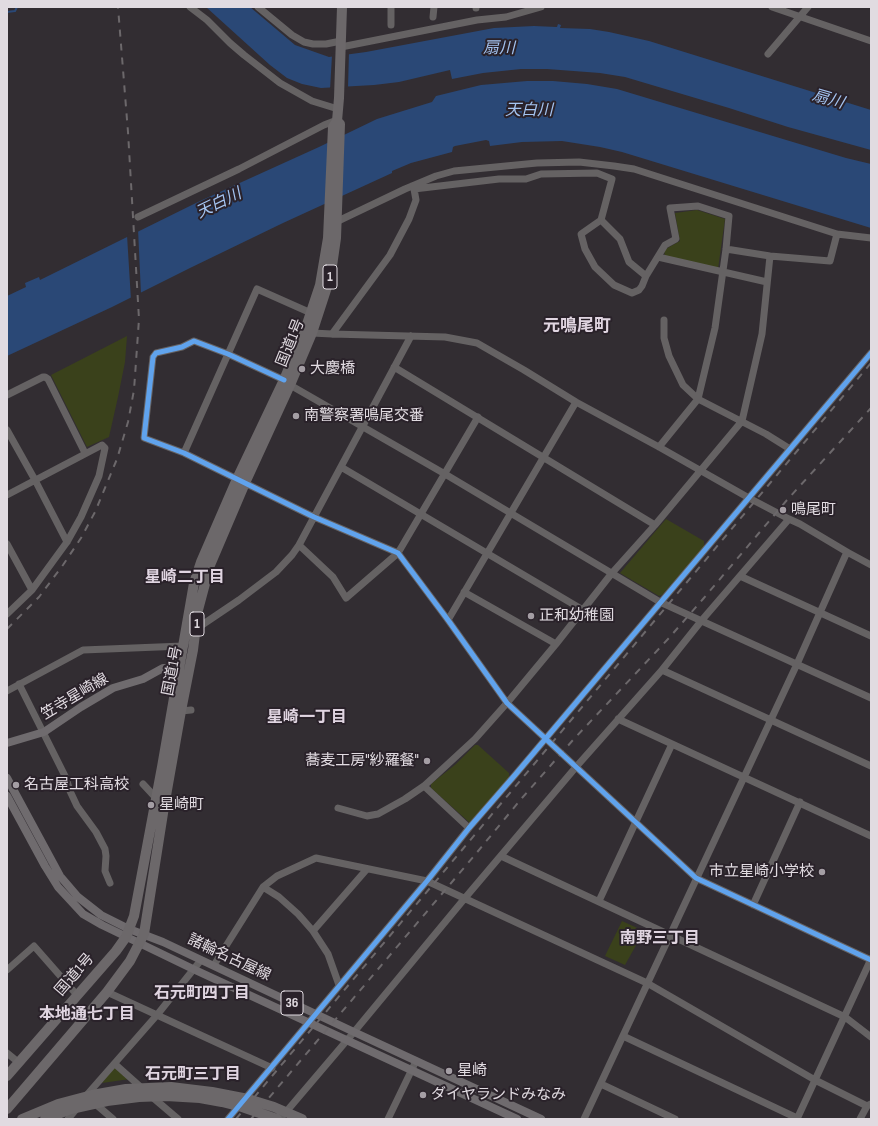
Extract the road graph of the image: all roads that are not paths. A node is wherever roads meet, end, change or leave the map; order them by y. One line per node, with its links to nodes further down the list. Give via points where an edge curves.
1 (190, 7): 15 (street, via 244,55 280,82 312,101)
2 (258, 7): 13 (street, via 304,42)
3 (342, 7): 13 (highway, 国道1号 / 1)
4 (391, 7): 11 (street)
5 (434, 7): 10 (street)
6 (541, 7): 13 (street, via 506,17 477,20)
7 (772, 7): 9 (street)
8 (808, 7): 9 (street)
9 (800, 16): 12 (street); 14 (street)
10 (433, 17)
11 (391, 25)
12 (871, 41)
13 (341, 46): 15 (highway, 国道1号 / 1)
14 (768, 54)
15 (338, 109): 16 (highway, 国道1号 / 1)
16 (337, 123): 18 (street, via 324,125); 20 (highway, 国道1号 / 1)
17 (413, 187): 19 (street, via 526,178 540,174 597,173 612,179); 20 (street); 21 (street, via 454,171 536,163 579,162 649,174); 32 (street, via 416,200 390,254)
18 (138, 217)
19 (601, 220): 27 (street, via 620,239 629,262); 27 (street, via 581,234 585,249 595,267 614,285 632,293 639,290)
20 (334, 221): 29 (highway, 国道1号 / 1); 31 (highway, 国道1号 / 1, via 336,238 331,273)
21 (837, 234): 22 (street); 25 (street, via 830,261)
22 (871, 238)
23 (726, 249): 24 (street, via 729,216 698,206 670,208 676,239 665,245); 25 (street); 26 (street)
24 (658, 256): 26 (street); 27 (street)
25 (770, 256): 28 (street)
26 (722, 272): 28 (street); 39 (street, via 715,328)
27 (646, 276)
28 (767, 282): 42 (street, via 762,334)
29 (311, 313): 31 (highway, 国道1号 / 1); 35 (street, via 257,289)
30 (664, 320): 39 (street, via 664,338 669,356 683,385)
31 (308, 332): 32 (street); 37 (highway, 国道1号 / 1)
32 (332, 334): 33 (street)
33 (411, 336): 36 (street); 40 (street, via 445,337 477,343)
34 (871, 353): 46 (street)
35 (228, 354): 37 (street); 48 (street); 48 (street, via 194,342 156,353 153,357 144,438)
36 (394, 367): 41 (street); 43 (street)
37 (287, 382): 43 (street); 54 (highway, 国道1号 / 1)
38 (7, 395): 47 (street, via 46,377)
39 (698, 399): 42 (street); 45 (street)
40 (576, 402): 45 (street); 49 (street)
41 (478, 417): 49 (street); 52 (street)
42 (742, 421): 46 (street); 51 (street)
43 (363, 426): 50 (street); 52 (street)
44 (7, 430): 53 (street)
45 (659, 447): 51 (street)
46 (790, 449): 56 (street)
47 (85, 453): 53 (street); 62 (street, via 102,445 105,448 98,476 81,517)
48 (184, 454): 54 (street)
49 (544, 457): 57 (street); 61 (street)
50 (341, 467): 58 (street); 59 (street)
51 (700, 471): 56 (street); 61 (street)
52 (445, 474): 57 (street); 58 (street)
53 (35, 480): 55 (street); 62 (street)
54 (241, 481): 59 (street); 79 (highway, 国道1号 / 1, via 210,565 198,610); 82 (highway, 国道1号 / 1, via 201,562 194,583)
55 (7, 495)
56 (749, 498): 60 (street); 73 (street)
57 (511, 513): 67 (street); 69 (street)
58 (421, 514): 66 (street); 67 (street)
59 (314, 517): 64 (street); 66 (street)
60 (789, 519): 65 (street); 70 (street)
61 (655, 524): 69 (street)
62 (67, 542): 71 (street)
63 (7, 544): 71 (street)
64 (299, 545): 66 (street, via 333,577 346,598); 79 (street, via 276,572)
65 (847, 552): 68 (street); 75 (street)
66 (398, 553): 77 (street)
67 (487, 554): 72 (street); 74 (street)
68 (871, 565)
69 (612, 573): 73 (street); 74 (street)
70 (740, 576): 75 (street); 78 (street)
71 (32, 590): 76 (street)
72 (464, 592): 77 (street); 81 (street)
73 (660, 602): 78 (street); 93 (street)
74 (583, 610): 81 (street)
75 (820, 613): 80 (street); 83 (street)
76 (7, 614)
77 (448, 620): 89 (street)
78 (702, 620): 83 (street); 85 (street)
79 (196, 629): 82 (street); 121 (highway, 国道1号 / 1, via 186,710)
80 (871, 636)
81 (556, 644): 89 (street)
82 (183, 646): 84 (highway, 国道1号 / 1); 86 (street, via 83,650)
83 (797, 664): 88 (street); 91 (street)
84 (179, 669): 92 (main road, 笠寺星崎線, via 163,668 143,679 113,688); 103 (highway, 国道1号 / 1)
85 (662, 670): 90 (street); 91 (street)
86 (19, 684): 87 (street); 92 (street)
87 (7, 691)
88 (871, 698)
89 (507, 703): 93 (street); 101 (street, via 475,738)
90 (618, 719): 95 (street); 97 (street)
91 (771, 719): 96 (street); 98 (street)
92 (44, 732): 94 (main road, 笠寺星崎線); 113 (street, via 76,806 96,832 105,849 105,871)
93 (545, 739): 97 (street); 107 (street)
94 (7, 743)
95 (672, 744): 98 (street); 106 (street)
96 (871, 766)
97 (576, 767): 106 (street); 109 (street)
98 (744, 776): 104 (street); 111 (street)
99 (7, 778): 119 (main road, 諸輪名古屋線 / 36, via 60,876 78,897)
100 (143, 784): 103 (street)
101 (424, 786): 105 (street, via 378,814 367,816); 107 (street)
102 (7, 796): 119 (main road, 諸輪名古屋線 / 36, via 58,887 83,914 102,925)
103 (156, 798): 119 (highway, 国道1号 / 1, via 134,916)
104 (800, 802): 108 (street); 117 (street)
105 (338, 808)
106 (636, 822): 111 (street); 116 (street)
107 (469, 828): 112 (street)
108 (871, 836)
109 (501, 856): 115 (street); 116 (street)
110 (367, 868): 112 (street); 114 (street, via 316,858 278,876); 118 (street)
111 (696, 878): 117 (street); 120 (street)
112 (427, 881): 115 (street); 128 (street)
113 (110, 883)
114 (263, 887): 118 (street, via 298,914); 124 (street)
115 (465, 898): 127 (street); 135 (street)
116 (598, 901): 120 (street)
117 (753, 905): 123 (street)
118 (312, 931): 128 (street, via 328,954)
119 (128, 933): 121 (main road, 諸輪名古屋線 / 36); 130 (highway, 国道1号 / 1)
120 (670, 935): 127 (street); 133 (street)
121 (141, 939): 122 (main road, 諸輪名古屋線 / 36, via 163,942); 125 (main road, 諸輪名古屋線 / 36); 129 (highway, 国道1号 / 1, via 130,961)
122 (201, 960): 124 (main road, 諸輪名古屋線 / 36); 125 (street)
123 (871, 960): 133 (street)
124 (214, 966): 131 (main road, 諸輪名古屋線 / 36)
125 (193, 969): 132 (street); 134 (main road, 諸輪名古屋線 / 36)
126 (7, 970): 130 (street, via 34,946)
127 (647, 983): 136 (street); 146 (street)
128 (339, 985): 131 (street)
129 (107, 992): 132 (street); 150 (highway, 国道1号 / 1)
130 (77, 995): 141 (highway, 国道1号 / 1)
131 (316, 1014): 134 (street); 135 (main road, 諸輪名古屋線 / 36)
132 (157, 1015): 142 (street); 143 (street)
133 (845, 1017): 137 (street); 146 (street)
134 (309, 1023): 138 (main road, 諸輪名古屋線 / 36); 143 (street)
135 (354, 1032): 138 (street); 140 (main road, 諸輪名古屋線 / 36)
136 (623, 1036): 147 (street); 165 (street)
137 (871, 1037)
138 (347, 1040): 144 (main road, 諸輪名古屋線 / 36); 158 (street)
139 (7, 1053): 141 (street)
140 (416, 1061): 144 (street); 162 (main road, 諸輪名古屋線 / 36)
141 (18, 1062): 145 (highway, 国道1号 / 1)
142 (115, 1064): 148 (street); 155 (street)
143 (272, 1068): 156 (street)
144 (412, 1070): 160 (street); 161 (main road, 諸輪名古屋線 / 36)
145 (7, 1076)
146 (815, 1080): 149 (street); 165 (street)
147 (600, 1084): 163 (street); 164 (street)
148 (86, 1096): 153 (street); 154 (street)
149 (869, 1105): 166 (street)
150 (7, 1109)
151 (22, 1119): 159 (highway, bridge, via 58,1104 92,1095 126,1089 171,1087 248,1099)
152 (45, 1119): 157 (highway, bridge, via 107,1101 166,1096 222,1102)
153 (68, 1119)
154 (113, 1119)
155 (178, 1119)
156 (228, 1119)
157 (277, 1119)
158 (280, 1119)
159 (302, 1119)
160 (388, 1119)
161 (517, 1119)
162 (541, 1119)
163 (584, 1119)
164 (675, 1119)
165 (797, 1119)
166 (860, 1119)

